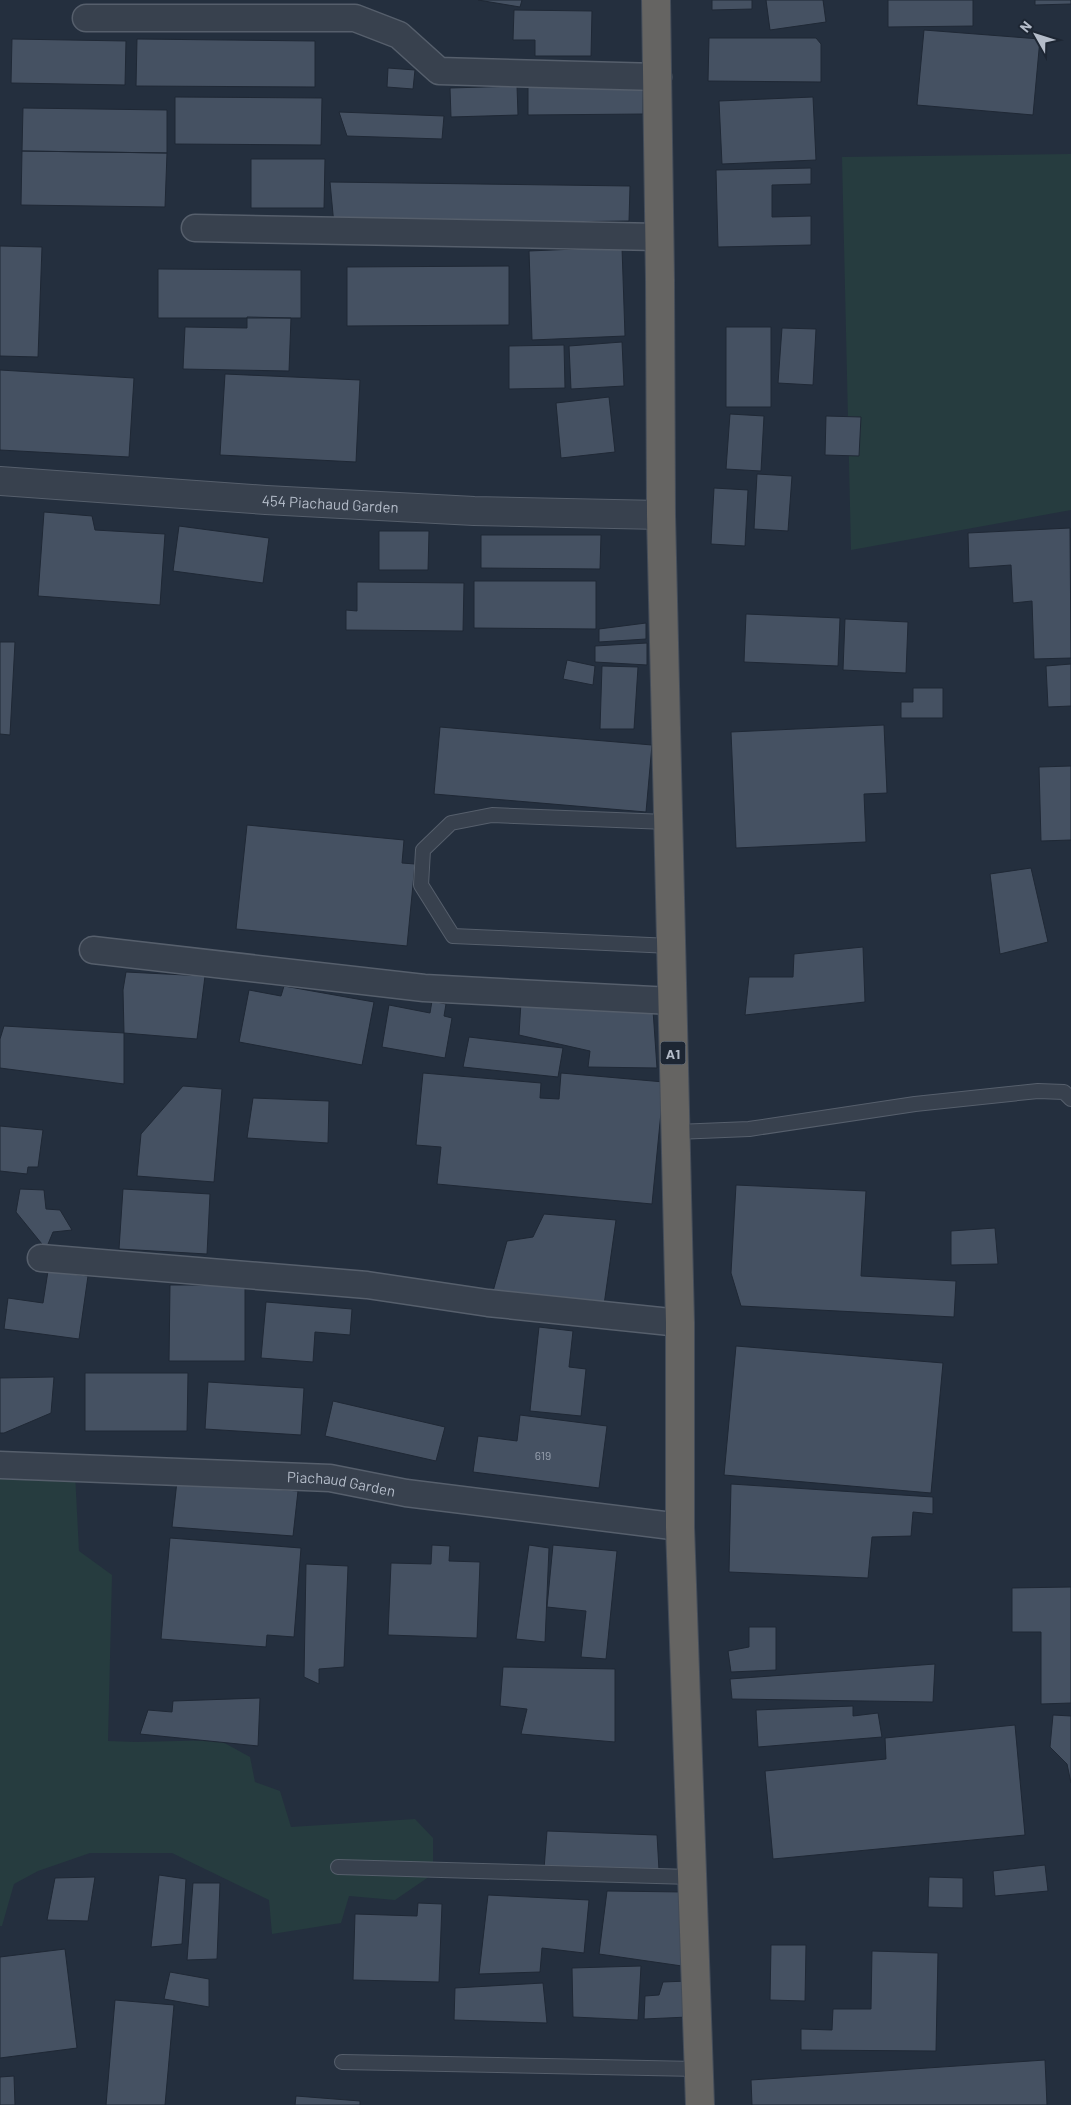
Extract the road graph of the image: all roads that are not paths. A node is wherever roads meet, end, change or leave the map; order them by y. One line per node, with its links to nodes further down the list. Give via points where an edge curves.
1 (656, 0): 3 (highway, A1)
2 (86, 18): 3 (street, via 356,18 399,35 439,72)
3 (658, 77): 5 (highway, A1)
4 (195, 228): 5 (street)
5 (660, 237): 7 (highway, A1)
6 (0, 481): 7 (street, 454 Piachaud Garden, via 464,511)
7 (661, 516): 8 (highway, A1)
8 (667, 822): 9 (highway, A1); 9 (lane, via 492,816 450,823 423,850 421,885 453,936)
9 (671, 946): 11 (highway, A1)
10 (93, 950): 11 (street, via 424,988)
11 (672, 1001): 13 (highway, A1)
12 (1071, 1100): 13 (lane, via 1064,1092 1038,1091 915,1104 748,1129)
13 (676, 1132): 15 (highway, A1)
14 (41, 1258): 15 (street, via 367,1285 488,1303)
15 (680, 1324): 17 (highway, A1)
16 (0, 1465): 17 (street, Piachaud Garden, via 330,1478 406,1493)
17 (680, 1526): 19 (highway, A1)
18 (338, 1867): 19 (lane)
19 (691, 1877): 21 (highway, A1)
20 (342, 2062): 21 (lane)
21 (698, 2068): 22 (highway, A1)
22 (700, 2105)

